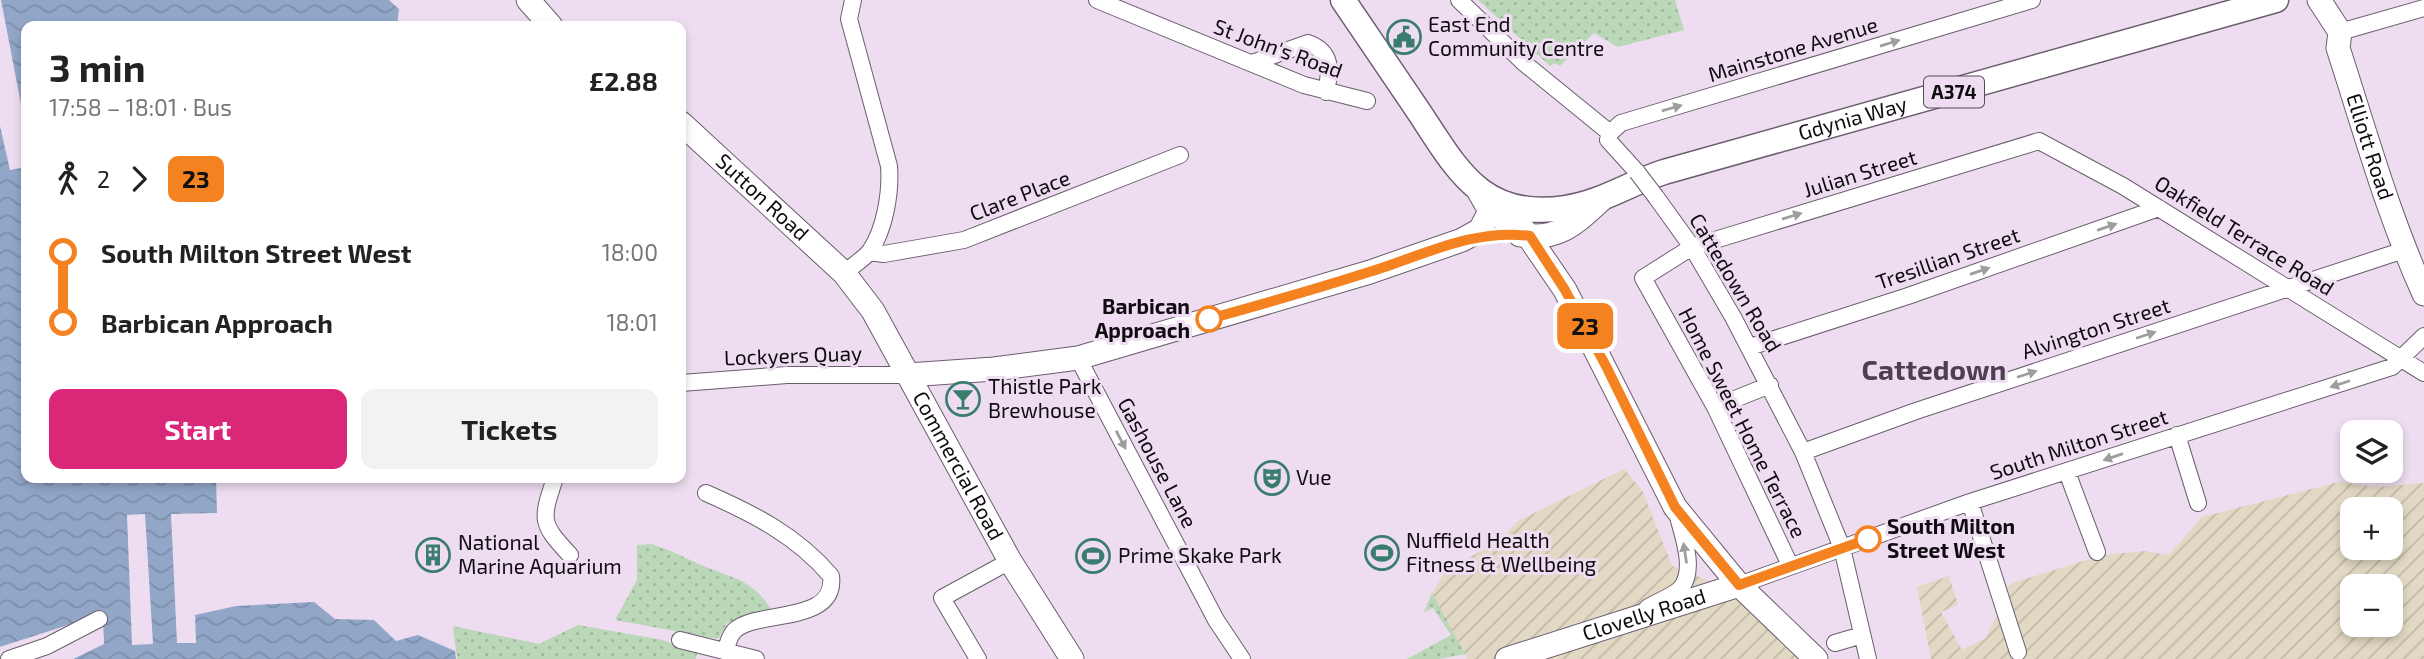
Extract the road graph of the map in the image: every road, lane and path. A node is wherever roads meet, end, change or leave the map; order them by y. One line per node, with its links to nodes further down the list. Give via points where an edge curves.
1 (528, 0): 10 (street)
2 (1097, 0): 12 (street, St John's Road)
3 (1343, 0): 17 (main road, Gdynia Way)
4 (1459, 0): 16 (street, Cattedown Road, via 1524,63)
5 (2032, 0): 16 (street, Mainstone Avenue, one-way to 5, via 1621,123)
6 (2276, 0): 20 (main road, Gdynia Way / A374)
7 (852, 3): 30 (street, via 849,19 889,166 883,218)
8 (2322, 6): 11 (street)
9 (2424, 8): 11 (street)
10 (547, 21)
11 (2340, 32): 29 (street, Elliott Road, via 2338,48)
12 (1252, 63): 13 (street, St John's Road); 13 (street, via 1308,43 1327,55)
13 (1326, 92): 14 (street, St John's Road)
14 (1367, 101)
15 (686, 127): 31 (street, Sutton Road)
16 (1610, 133): 20 (street, Cattedown Road, via 1608,140)
17 (1440, 141): 20 (main road, Gdynia Way / A374, via 1461,152 1494,181 1526,192 1563,194); 21 (main road, Gdynia Way / A374, via 1449,161)
18 (2039, 141): 23 (street, Oakfield Terrace Road); 28 (street, Julian Street, one-way to 18)
19 (1180, 155): 30 (street, Clare Place, via 964,240 884,254)
20 (1630, 171): 22 (main road, Gdynia Way / A374); 28 (street, Cattedown Road, bridge)
21 (1477, 188): 22 (main road, Gdynia Way / A374, via 1506,203 1538,209 1562,209); 24 (street)
22 (1602, 199): 25 (street)
23 (2159, 208): 32 (street, Oakfield Terrace Road); 36 (street, Tresillian Street, one-way to 23)
24 (1490, 211): 26 (street); 27 (street, via 1480,230)
25 (1572, 227): 26 (street, via 1551,236); 33 (street, via 1563,249)
26 (1530, 236): 27 (street, via 1504,233); 33 (street)
27 (1462, 240): 38 (street, via 1370,272)
28 (1692, 247): 36 (street, Cattedown Road); 43 (street, Home Sweet Home Terrace, via 1643,278)
29 (2404, 250): 32 (street, Alvington Street); 34 (street, Elliott Road)
30 (869, 252): 31 (street)
31 (844, 272): 40 (street, Commercial Road, via 873,311)
32 (2286, 289): 37 (street, Oakfield Terrace Road); 45 (street, Alvington Street, one-way to 32)
33 (1565, 290): 51 (street)
34 (2424, 294)
35 (2424, 336): 37 (street, South Milton Street)
36 (1750, 347): 42 (street, Cattedown Road)
37 (2401, 356): 39 (street, Oakfield Terrace Road); 44 (street, South Milton Street, one-way to 44, via 2392,367)
38 (1078, 358): 40 (street); 69 (street, Gashouse Lane, one-way to 69, via 1216,620)
39 (2424, 373)
40 (908, 375): 41 (street, Lockyers Quay, via 787,375); 55 (street, Commercial Road)
41 (686, 383)
42 (1770, 385): 43 (street); 45 (street, Cattedown Road)
43 (1715, 407): 56 (street, Home Sweet Home Terrace)
44 (2177, 435): 46 (street, South Milton Street, one-way to 46); 50 (street)
45 (1803, 452): 52 (street, Cattedown Road)
46 (2067, 472): 49 (street, South Milton Street); 53 (street)
47 (553, 483): 54 (street, via 544,514 547,531)
48 (706, 493): 63 (street, via 752,513 792,538 831,576 827,595 805,612 738,628)
49 (1970, 502): 52 (street, South Milton Street); 64 (street)
50 (2198, 503)
51 (1675, 507): 57 (street); 58 (street, one-way to 51, via 1680,590 1686,577 1688,560)
52 (1842, 548): 56 (street, South Milton Street); 60 (street, Cattedown Road)
53 (2097, 552)
54 (570, 555)
55 (1010, 561): 67 (street, via 942,598); 68 (street, Commercial Road)
56 (1790, 565): 57 (street, South Milton Street)
57 (1739, 585): 58 (street, Clovelly Road); 71 (street)
58 (1633, 617): 70 (street, Clovelly Road)
59 (99, 618): 65 (street, via 47,646)
60 (1862, 635): 62 (street); 72 (street, Cattedown Road)
61 (680, 640): 63 (street)
62 (1835, 643)
63 (726, 652): 66 (street)
64 (2018, 652)
65 (9, 659)
66 (750, 659)
67 (978, 659)
68 (1072, 659)
69 (1242, 659)
70 (1507, 659)
71 (1816, 659)
72 (1868, 659)

